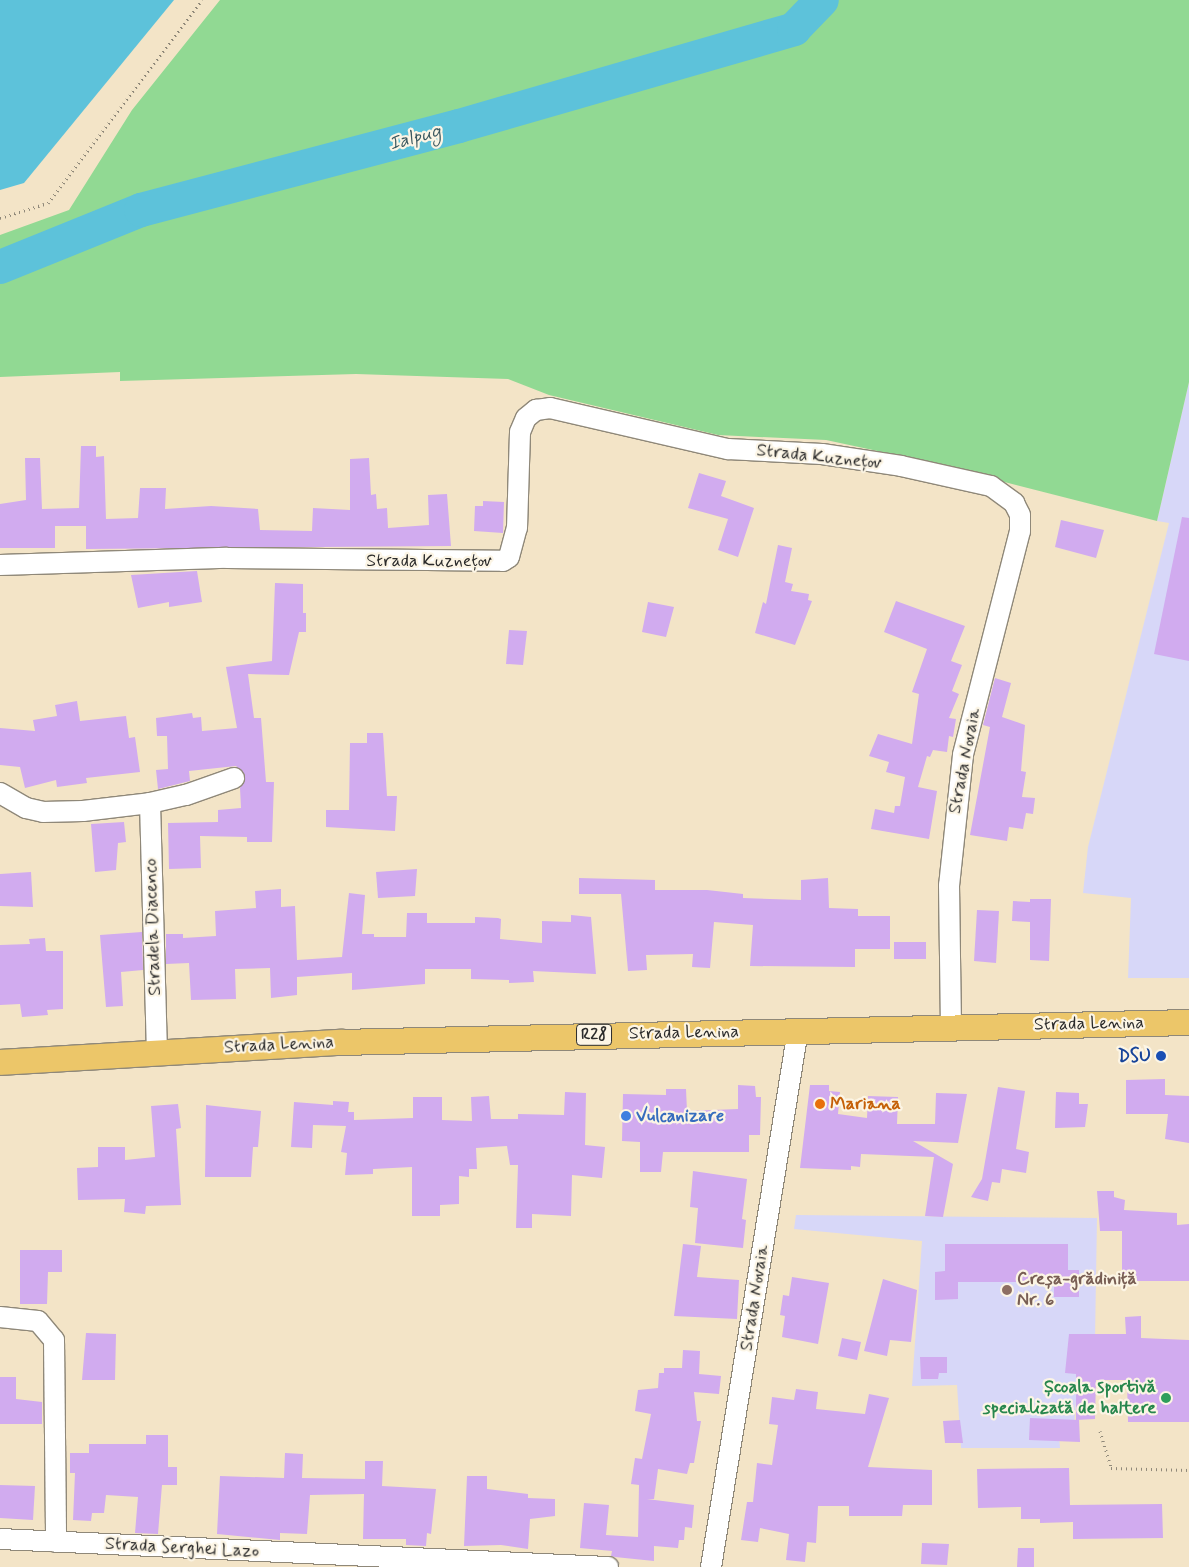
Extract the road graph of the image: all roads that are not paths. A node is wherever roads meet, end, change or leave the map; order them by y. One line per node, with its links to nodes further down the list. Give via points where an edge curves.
1 (1014, 503): 2 (street, Strada Kuznețov, via 991,486 901,466 822,454 728,449 550,408 536,410 526,418 520,432 517,528 510,557 503,561 226,558); 7 (street, Strada Novaia, via 1020,515 1020,531 963,755 953,825 949,885)
2 (0, 565)
3 (234, 778): 5 (street, via 186,795)
4 (0, 793): 5 (street, via 26,808 44,812)
5 (150, 803): 9 (street, Stradela Diacenco)
6 (1189, 1022): 7 (main road, Strada Lenina / R28)
7 (951, 1026): 8 (main road, Strada Lenina / R28)
8 (798, 1030): 9 (main road, Strada Lenina / R28, via 340,1042); 15 (street, Strada Novaia)
9 (157, 1051): 10 (main road, Strada Lenina / R28)
10 (0, 1062)
11 (0, 1317): 13 (street, via 38,1321 54,1340)
12 (0, 1539): 13 (street, Strada Serghei Lazo)
13 (56, 1542): 14 (street, Strada Serghei Lazo)
14 (608, 1567)
15 (711, 1567)

